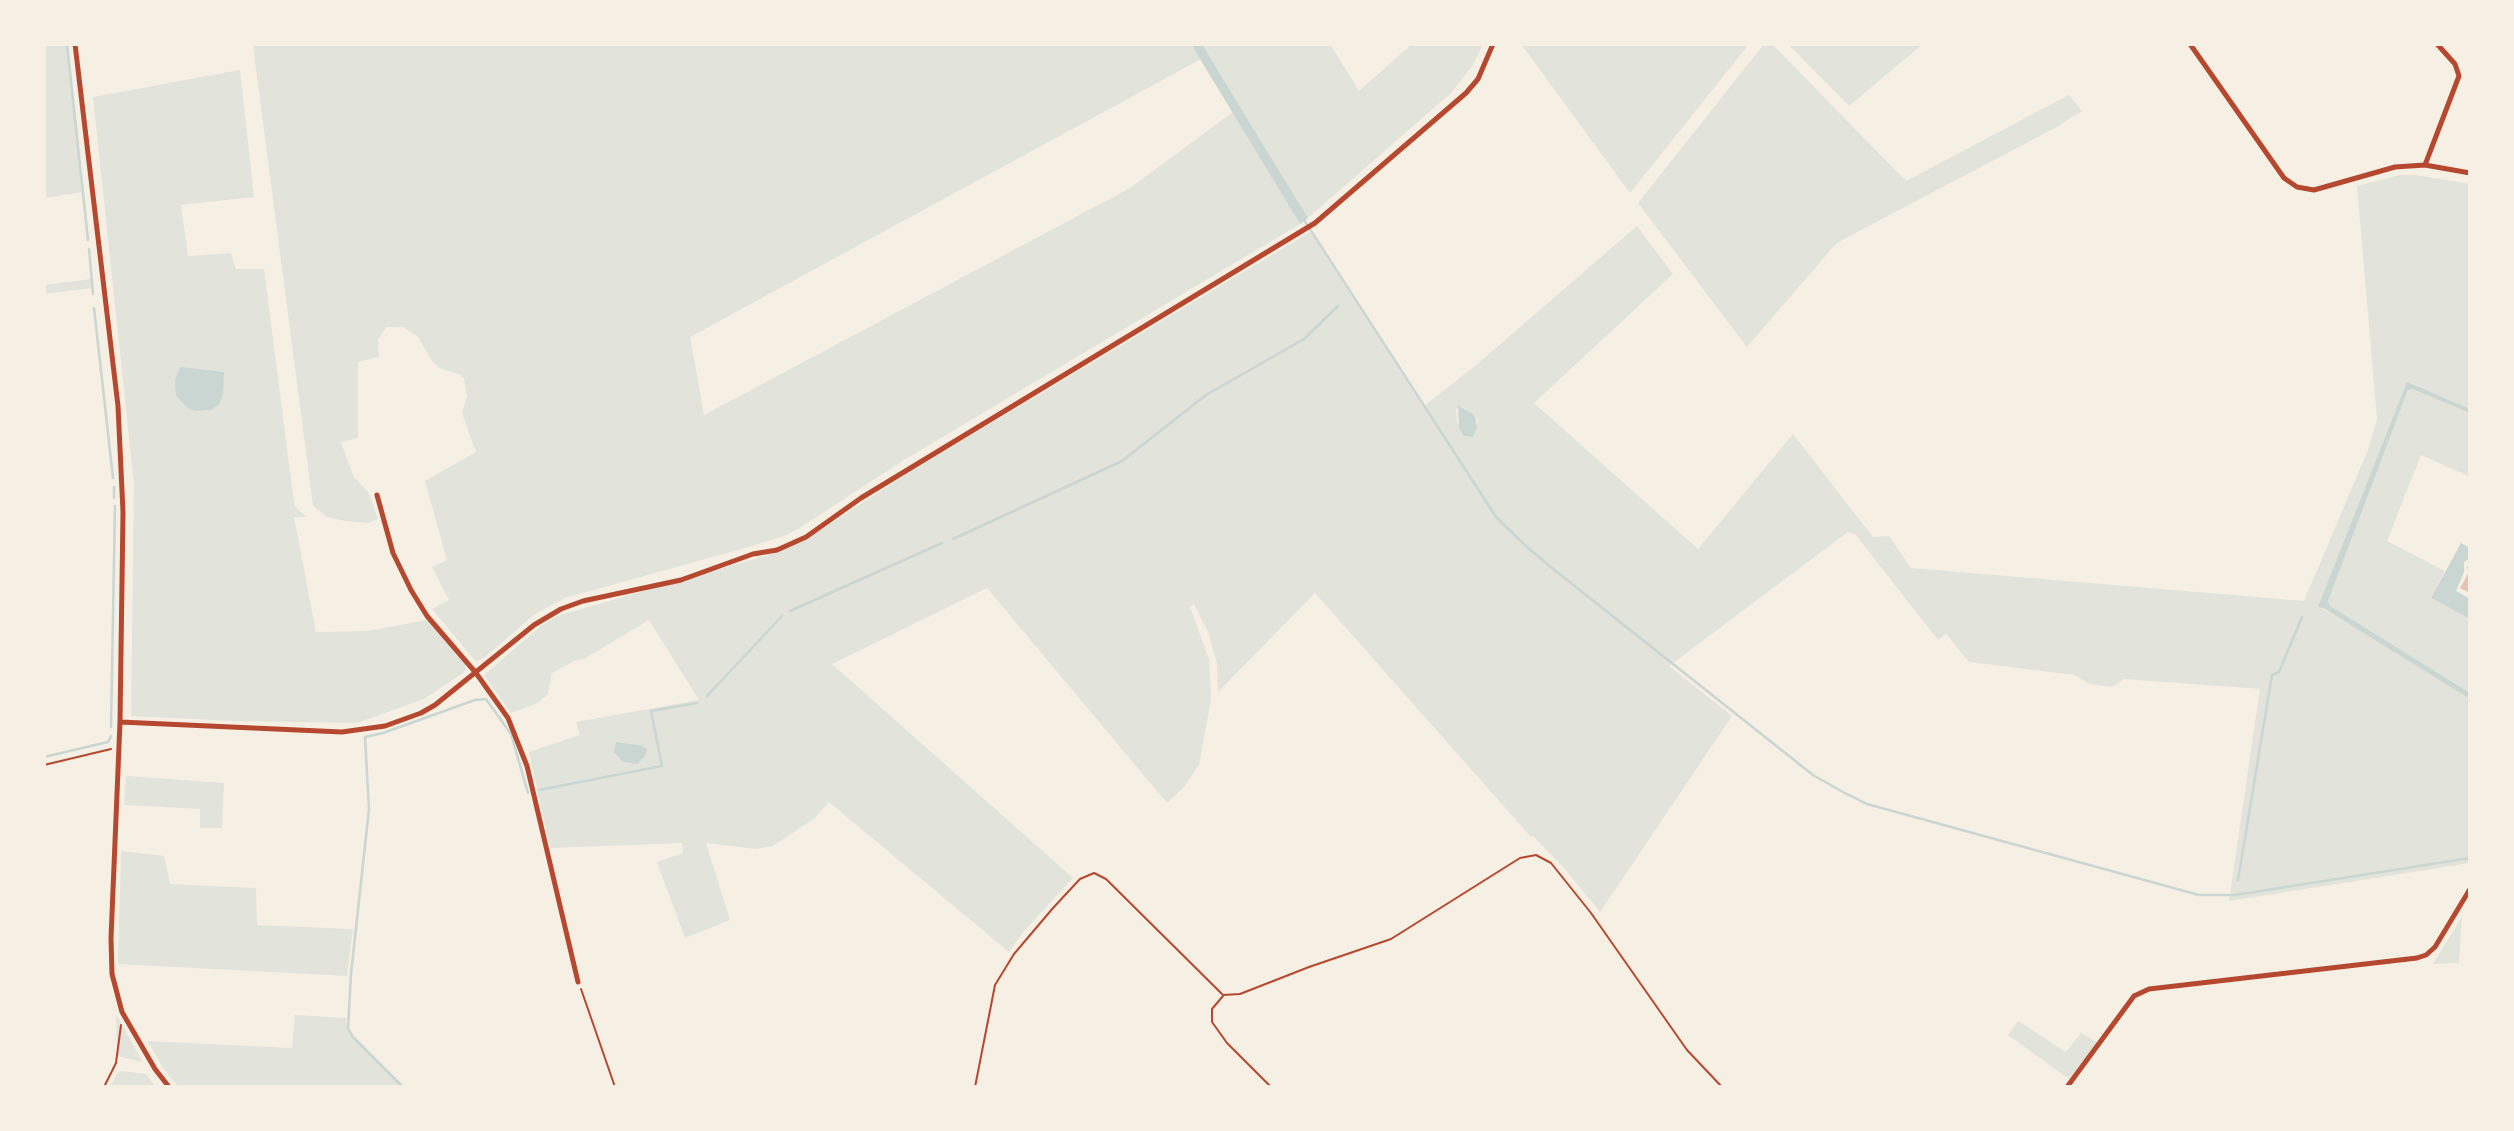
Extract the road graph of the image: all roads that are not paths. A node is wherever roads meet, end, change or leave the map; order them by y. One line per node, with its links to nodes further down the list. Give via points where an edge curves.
1 (75, 44): 9 (street, via 118,406)
2 (1493, 44): 8 (street, via 1478,79 1466,93 1315,223 861,498 806,537 681,580 561,609)
3 (2190, 44): 5 (street, via 2284,178 2297,187 2314,190 2395,167)
4 (2437, 44): 5 (street, via 2455,64 2459,76)
5 (2425, 164): 6 (street)
6 (2470, 173)
7 (377, 495): 8 (street, via 393,553 411,590)
8 (476, 673): 9 (street, via 421,713 367,729 342,732); 11 (street, via 508,718 527,766)
9 (120, 722): 12 (street, via 112,974 122,1012)
10 (2470, 889): 13 (street, via 2435,947 2417,958 2149,989 2134,996)
11 (578, 982)
12 (169, 1087)
13 (2067, 1087)

